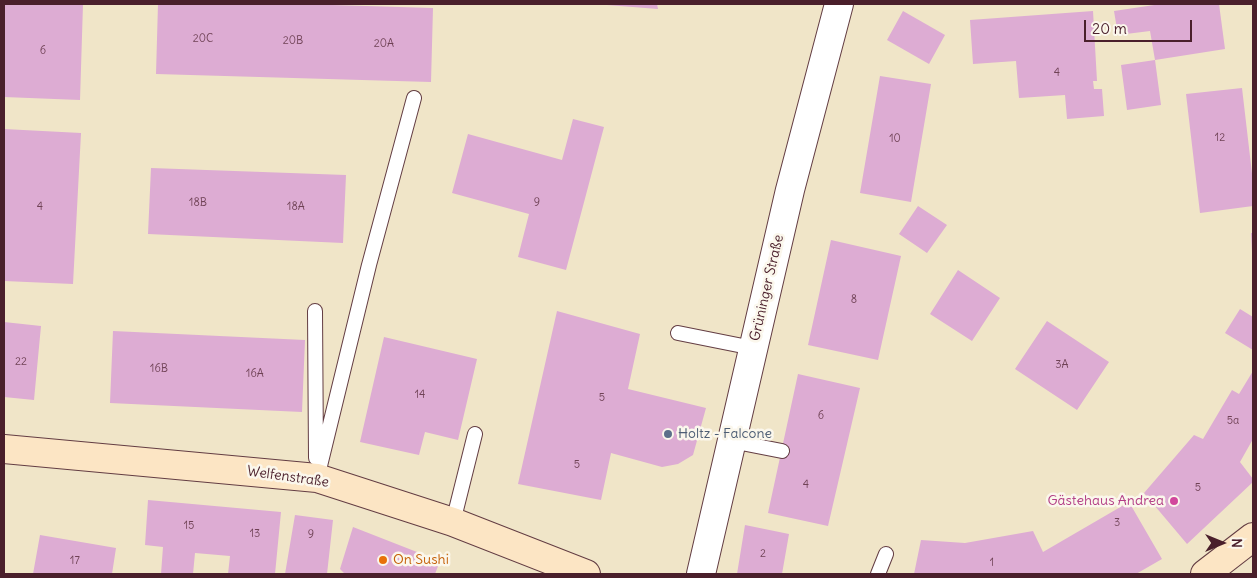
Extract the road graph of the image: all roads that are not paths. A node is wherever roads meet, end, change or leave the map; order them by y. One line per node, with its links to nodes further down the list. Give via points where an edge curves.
1 (839, 4): 5 (street, Grüninger Straße)
2 (414, 98): 10 (lane, via 369,264)
3 (315, 311): 10 (lane)
4 (678, 333): 5 (lane)
5 (753, 348): 7 (street, Grüninger Straße)
6 (475, 434): 11 (lane)
7 (731, 441): 9 (lane); 15 (street, Grüninger Straße)
8 (4, 449): 10 (street, Welfenstraße)
9 (782, 450)
10 (317, 478): 11 (street, Welfenstraße)
11 (453, 522): 14 (street, Welfenstraße)
12 (1253, 537): 17 (street)
13 (886, 554): 16 (lane)
14 (586, 574)
15 (701, 574)
16 (878, 574)
17 (1204, 574)

